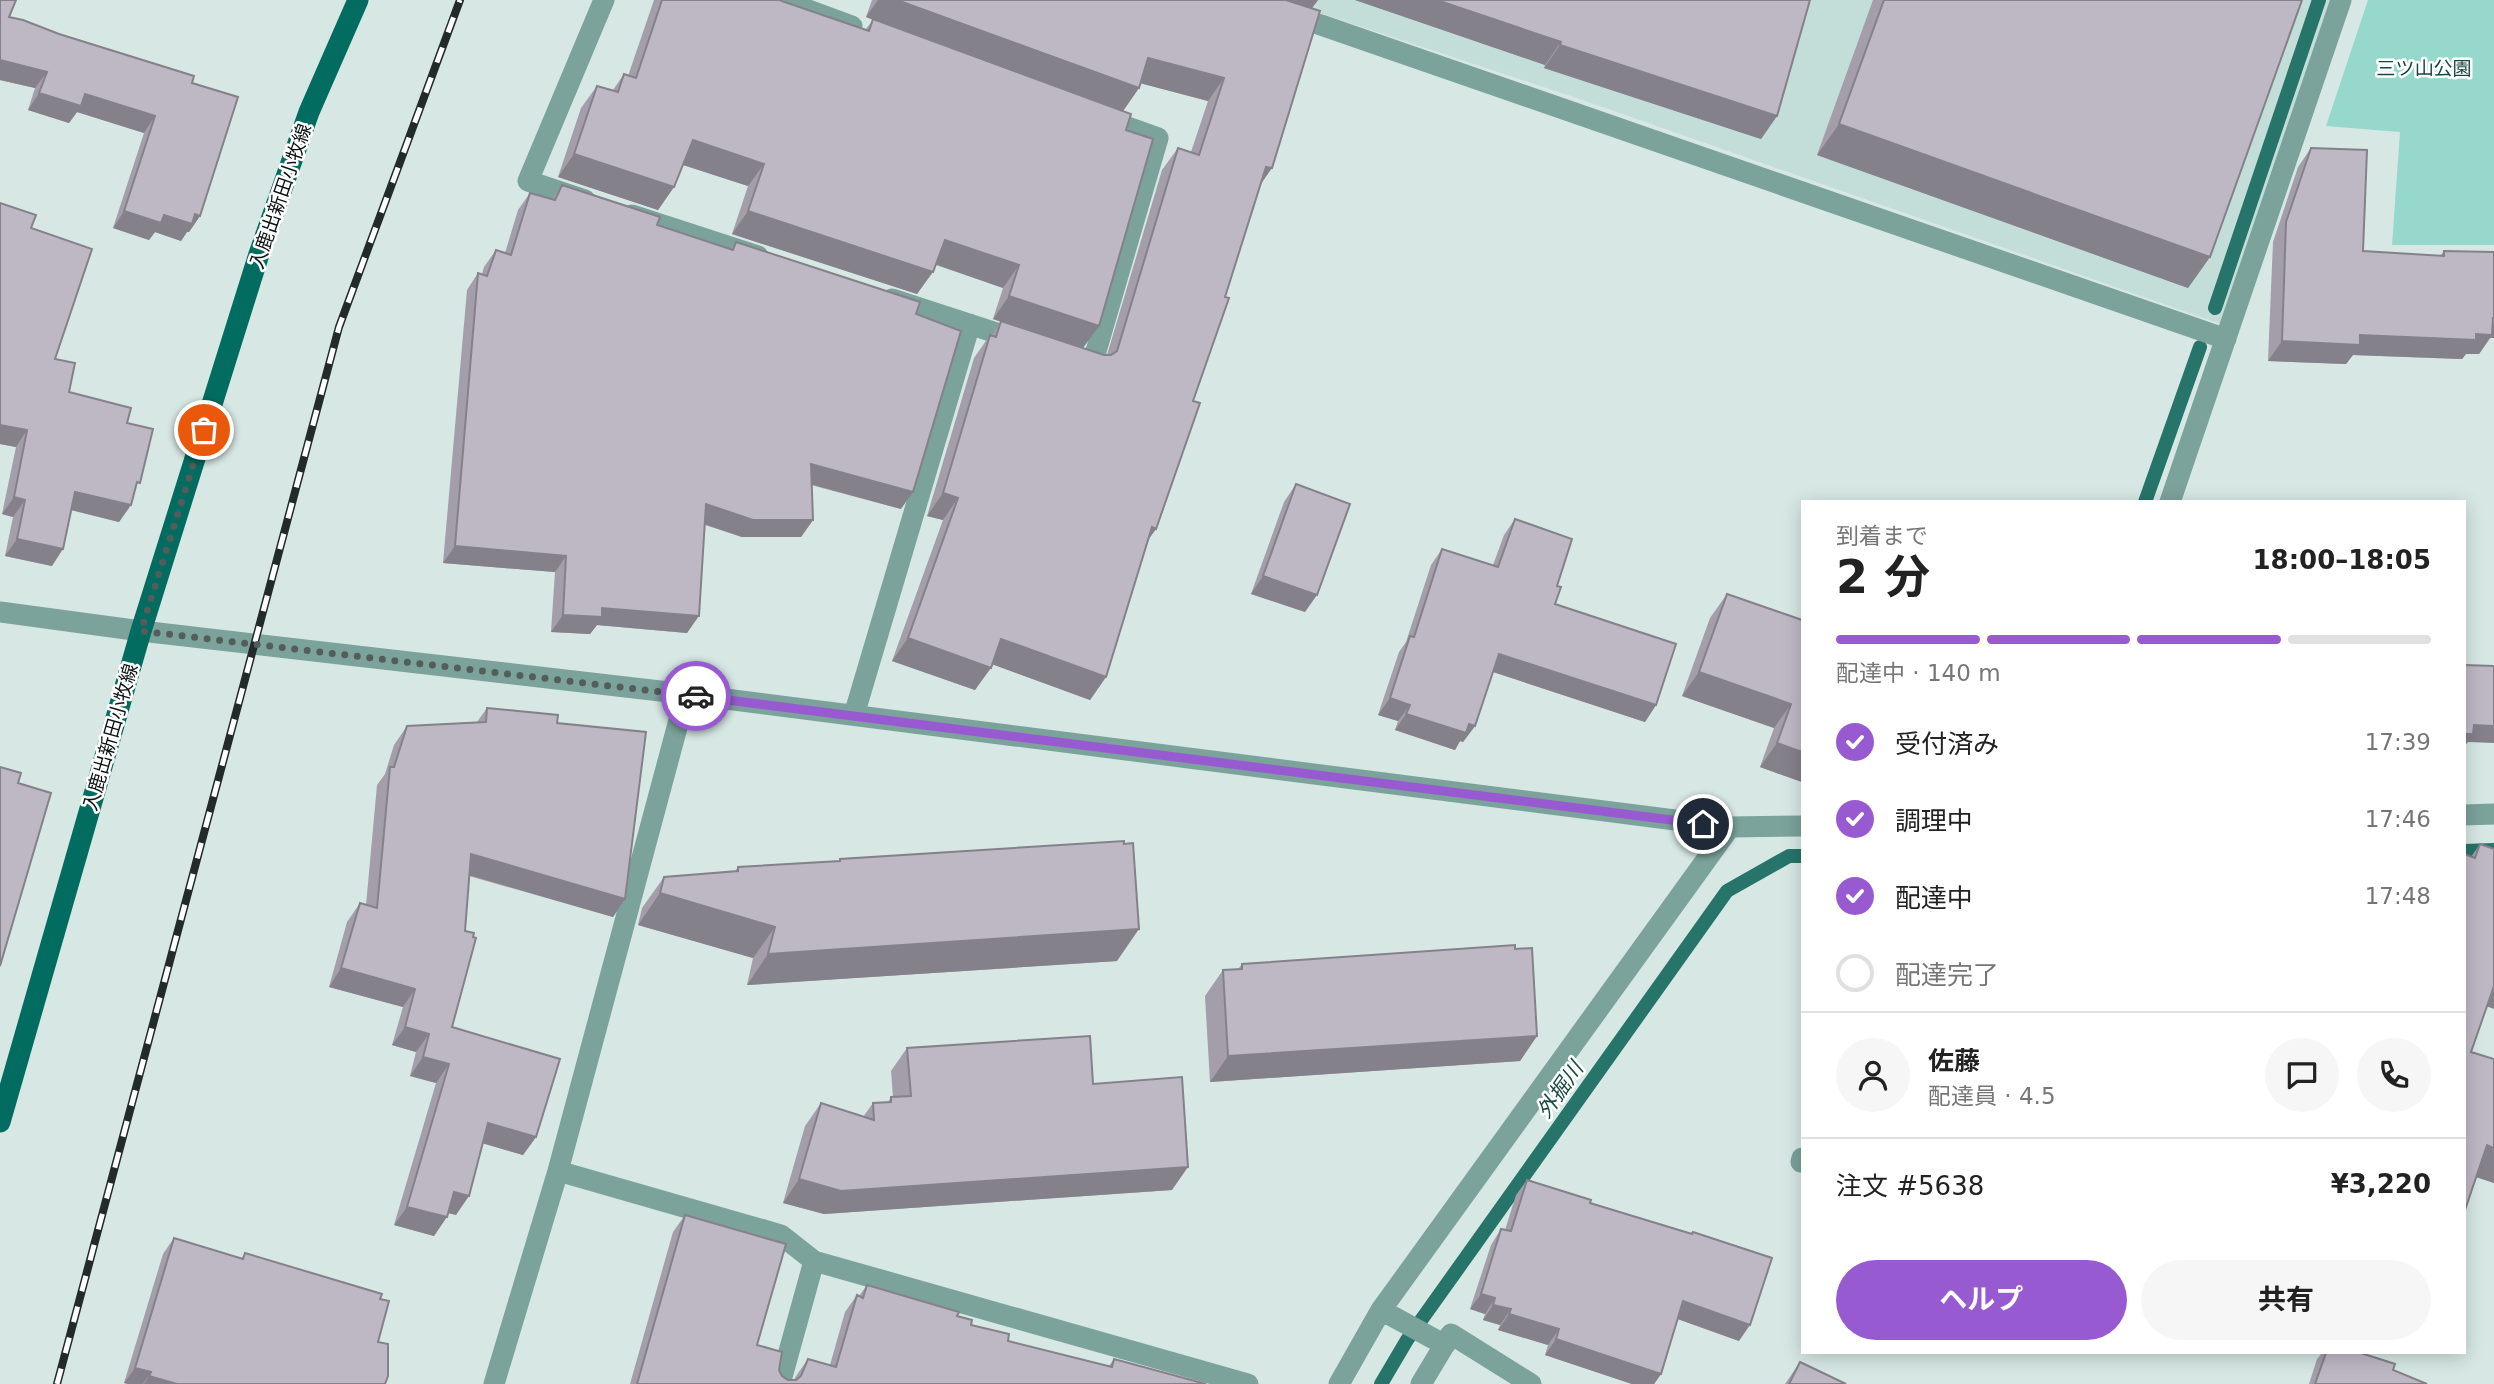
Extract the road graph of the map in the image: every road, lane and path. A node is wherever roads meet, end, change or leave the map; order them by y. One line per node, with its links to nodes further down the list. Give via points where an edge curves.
1 (358, 0): 14 (main road, 入鹿出新田小牧線, via 309,112 259,254)
2 (604, 0): 8 (street, via 527,181)
3 (781, 0): 6 (street)
4 (1242, 0): 11 (street)
5 (2341, 0): 11 (street)
6 (872, 33)
7 (1080, 110): 10 (street, via 1158,138 1092,365)
8 (775, 261)
9 (879, 295): 10 (street)
10 (970, 324): 16 (street)
11 (2226, 339): 12 (street)
12 (2171, 500)
13 (0, 612): 14 (street)
14 (141, 631): 15 (street); 21 (main road, 入鹿出新田小牧線)
15 (686, 694): 16 (street); 22 (street)
16 (854, 715): 20 (street)
17 (2466, 814): 18 (street)
18 (2494, 814)
19 (1801, 826): 20 (street)
20 (1730, 827): 24 (street)
21 (0, 1122)
22 (558, 1171): 23 (street, via 781,1235); 26 (street)
23 (814, 1261): 27 (street); 28 (street)
24 (1381, 1310): 25 (street); 29 (street)
25 (1445, 1345): 30 (street); 31 (street, via 1451,1334)
26 (494, 1384)
27 (779, 1384)
28 (1248, 1384)
29 (1339, 1384)
30 (1421, 1384)
31 (1531, 1384)

